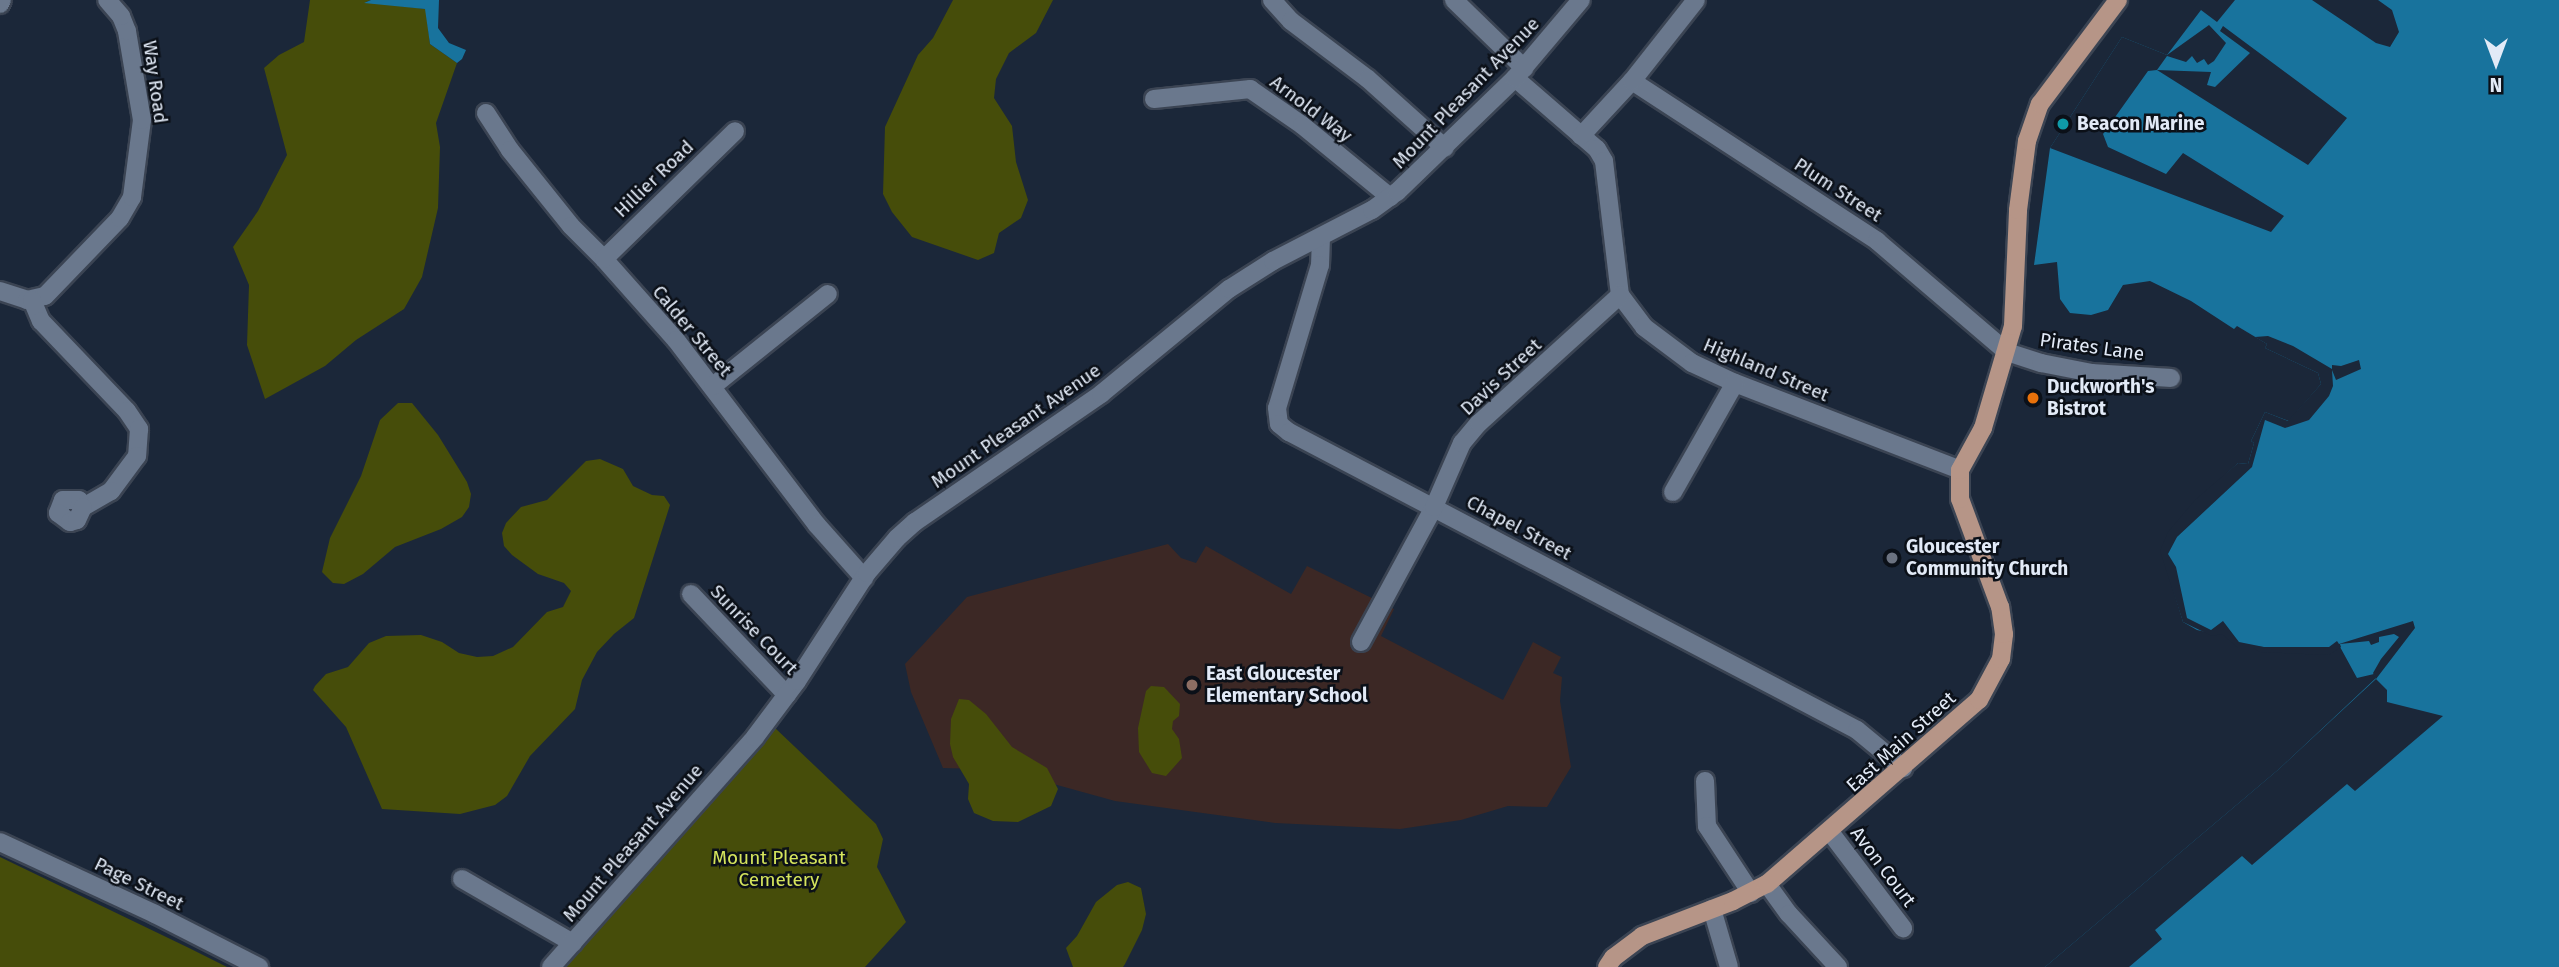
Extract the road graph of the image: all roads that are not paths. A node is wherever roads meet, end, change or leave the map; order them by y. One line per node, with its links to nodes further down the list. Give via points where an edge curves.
1 (107, 0): 20 (street, Way Road, via 127,31 142,120 134,192 120,218 51,291)
2 (1272, 0): 13 (street, via 1291,21 1368,79)
3 (1454, 0): 7 (street)
4 (1581, 0): 7 (street, Mount Pleasant Avenue)
5 (1696, 0): 8 (street)
6 (2118, 0): 21 (main road, via 2040,104 2027,142 2018,210 2013,326)
7 (1520, 73): 12 (street); 13 (street, Mount Pleasant Avenue)
8 (1632, 80): 12 (street); 21 (street, Plum Street, via 1885,247)
9 (1154, 99): 14 (street, Arnold Way, via 1250,89)
10 (486, 113): 16 (street, Calder Street, via 571,226)
11 (735, 131): 16 (street, Hillier Road)
12 (1581, 136): 19 (street, via 1604,160)
13 (1445, 148): 14 (street, Mount Pleasant Avenue)
14 (1390, 197): 15 (street, Mount Pleasant Avenue)
15 (1321, 237): 28 (street, Chapel Street, via 1320,265 1277,408 1279,424); 29 (street, Mount Pleasant Avenue, via 1229,289 1082,409 915,522)
16 (604, 259): 24 (street, Calder Street)
17 (0, 291): 20 (street)
18 (828, 294): 24 (street)
19 (1620, 295): 23 (street, Highland Street, via 1644,327 1670,348); 28 (street, Davis Street, via 1479,423 1462,443)
20 (32, 300): 27 (street, via 41,321 139,429 137,456 127,473 104,498)
21 (2007, 352): 22 (street, Pirates Lane, via 2092,373); 25 (main road, via 1983,428)
22 (2171, 378)
23 (1735, 383): 25 (street, Highland Street); 26 (street)
24 (713, 386): 29 (street, Calder Street, via 817,525)
25 (1960, 470): 33 (main road, East Main Street, via 1960,499 2000,607 2001,659 1979,700)
26 (1672, 492)
27 (83, 507)
28 (1434, 507): 31 (street, Davis Street); 33 (street, Chapel Street, via 1857,730)
29 (863, 578): 32 (street, Mount Pleasant Avenue)
30 (691, 594): 32 (street, Sunrise Court)
31 (1361, 642)
32 (787, 695): 42 (street, Mount Pleasant Avenue)
33 (1903, 768): 35 (main road, East Main Street)
34 (1705, 781): 39 (street, via 1707,826)
35 (1830, 832): 38 (main road, East Main Street); 41 (street, Avon Court)
36 (0, 842): 43 (street, Page Street)
37 (462, 879): 42 (street)
38 (1767, 884): 39 (main road, East Main Street); 47 (street)
39 (1751, 893): 40 (main road, East Main Street)
40 (1712, 909): 45 (main road, East Main Street, via 1642,936); 46 (street)
41 (1903, 928)
42 (573, 943): 44 (street, Mount Pleasant Avenue)
43 (259, 967)
44 (551, 967)
45 (1608, 967)
46 (1730, 967)
47 (1838, 967)

